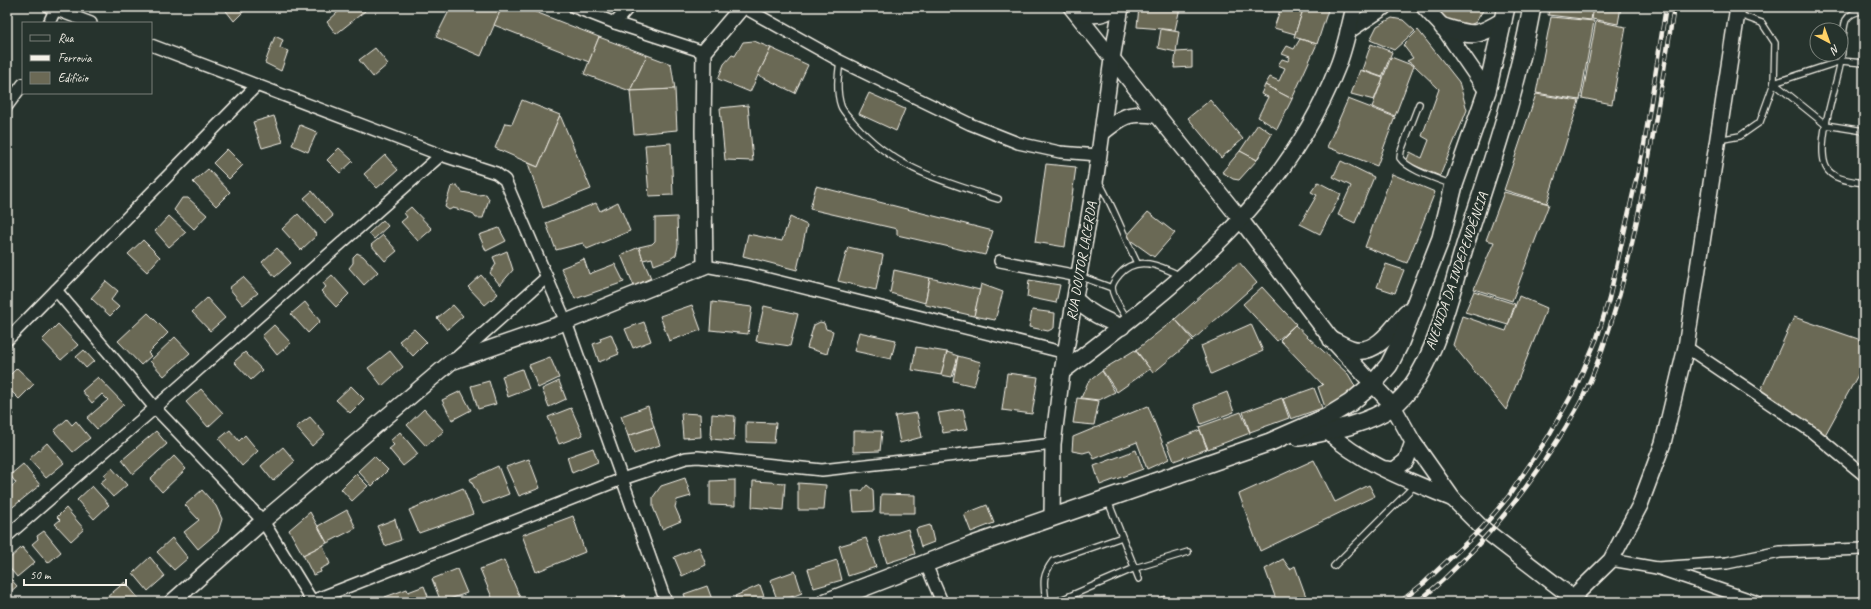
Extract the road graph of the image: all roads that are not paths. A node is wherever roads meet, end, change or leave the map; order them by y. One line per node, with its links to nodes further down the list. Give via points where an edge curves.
1 (574, 7): 18 (street)
2 (628, 7): 18 (street)
3 (742, 7): 22 (street); 24 (street)
4 (1115, 7): 10 (street, via 1103,14 1092,16)
5 (1121, 7): 23 (street, RUA DOUTOR LACERDA)
6 (1354, 7): 20 (street)
7 (1384, 7): 20 (street)
8 (1424, 7): 19 (street)
9 (1532, 7): 48 (main road, AVENIDA DA INDEPENDÊNCIA, via 1514,92)
10 (1072, 8): 23 (street)
11 (52, 9): 15 (street); 16 (street)
12 (1738, 10): 29 (lane, via 1762,23 1774,43); 39 (street)
13 (1864, 10): 17 (lane, via 1852,13)
14 (1505, 14): 19 (main road, via 1481,34 1469,35); 32 (main road, AVENIDA DA INDEPENDÊNCIA)
15 (49, 22)
16 (88, 22)
17 (1846, 22)
18 (615, 23): 22 (street)
19 (1443, 27): 32 (street)
20 (1348, 32): 46 (street, via 1338,67 1310,126 1287,162)
21 (152, 45): 31 (street)
22 (704, 52): 51 (street)
23 (1112, 59): 35 (street); 38 (street, RUA DOUTOR LACERDA)
24 (840, 61): 41 (street, via 970,124 1018,143 1060,152); 45 (lane, via 837,84 841,108 860,130 895,159 931,178)
25 (1838, 62): 29 (lane)
26 (1841, 62): 36 (lane)
27 (1849, 62): 28 (lane)
28 (1864, 63)
29 (1774, 83): 36 (lane); 39 (lane, via 1760,122 1740,136)
30 (22, 85): 34 (street)
31 (257, 85): 40 (street); 56 (street)
32 (1487, 91): 44 (main road, AVENIDA DA INDEPENDÊNCIA)
33 (1419, 104): 44 (lane, via 1400,158 1403,163)
34 (7, 106)
35 (1155, 115): 38 (street, via 1137,113 1125,117); 46 (street)
36 (1826, 125): 37 (lane); 43 (lane, via 1826,168 1836,177)
37 (1864, 131)
38 (1102, 133): 41 (street, RUA DOUTOR LACERDA)
39 (1718, 140): 63 (street)
40 (441, 155): 53 (street, via 496,173 505,180); 69 (street)
41 (1098, 155): 42 (street, RUA DOUTOR LACERDA)
42 (1096, 176): 50 (lane, via 1112,205); 52 (street, RUA DOUTOR LACERDA)
43 (1864, 183)
44 (1454, 185): 47 (main road, AVENIDA DA INDEPENDÊNCIA)
45 (998, 200)
46 (1241, 220): 54 (street); 62 (street)
47 (1441, 238): 48 (main road); 57 (main road, AVENIDA DA INDEPENDÊNCIA)
48 (1465, 244): 68 (main road, AVENIDA DA INDEPENDÊNCIA, via 1436,337 1416,379)
49 (1000, 260): 52 (street)
50 (1137, 263): 54 (lane, via 1146,262 1166,268); 55 (lane, via 1124,269 1114,281)
51 (705, 266): 59 (street); 64 (street, via 748,274)
52 (1078, 276): 55 (lane); 58 (street, RUA DOUTOR LACERDA)
53 (547, 277): 59 (street); 65 (street)
54 (1183, 277): 60 (street)
55 (1112, 288): 60 (lane)
56 (56, 290): 61 (street); 69 (street)
57 (1418, 296): 62 (main road, via 1396,327 1372,347 1352,350); 67 (main road, AVENIDA DA INDEPENDÊNCIA, via 1389,365)
58 (1075, 299): 60 (street, via 1098,317); 64 (street, RUA DOUTOR LACERDA)
59 (566, 322): 65 (street); 76 (street)
60 (1125, 324): 66 (street)
61 (7, 340)
62 (1332, 340): 67 (street)
63 (1686, 347): 75 (street, via 1812,432); 86 (street, via 1663,443 1640,505)
64 (1066, 353): 66 (street, RUA DOUTOR LACERDA)
65 (451, 362): 81 (street)
66 (1062, 372): 73 (street, RUA DOUTOR LACERDA)
67 (1373, 384): 68 (street); 71 (main road, AVENIDA DA INDEPENDÊNCIA, via 1350,403 1327,417)
68 (1393, 406): 70 (main road, AVENIDA DA INDEPENDÊNCIA); 72 (street)
69 (155, 408): 81 (street); 82 (street)
70 (1328, 432): 71 (main road, AVENIDA DA INDEPENDÊNCIA); 74 (street, via 1356,453)
71 (1270, 442): 78 (main road)
72 (1413, 442): 74 (street, via 1406,461 1394,470); 79 (street)
73 (1053, 444): 76 (street, via 822,470 698,456); 80 (street, RUA DOUTOR LACERDA)
74 (1386, 469): 77 (street)
75 (1864, 475)
76 (622, 479): 93 (street); 95 (street)
77 (1416, 484): 79 (street); 88 (lane)
78 (1107, 498): 80 (main road); 83 (lane)
79 (1453, 499): 92 (street, via 1482,528)
80 (1052, 516): 87 (main road)
81 (263, 521): 93 (street); 94 (street)
82 (7, 536)
83 (1122, 537): 89 (lane); 98 (lane, via 1053,561 1043,578)
84 (1864, 549): 90 (street, via 1780,552 1727,563)
85 (1188, 552): 89 (lane)
86 (1611, 560): 90 (street); 92 (street)
87 (925, 562): 96 (main road); 97 (street)
88 (1334, 566)
89 (1135, 568): 91 (lane); 99 (lane)
90 (1657, 568): 100 (street)
91 (1139, 579)
92 (1571, 600)
93 (311, 601)
94 (172, 602)
95 (666, 602)
96 (826, 602)
97 (942, 602)
98 (1046, 602)
99 (1056, 602)
100 (1757, 602)

